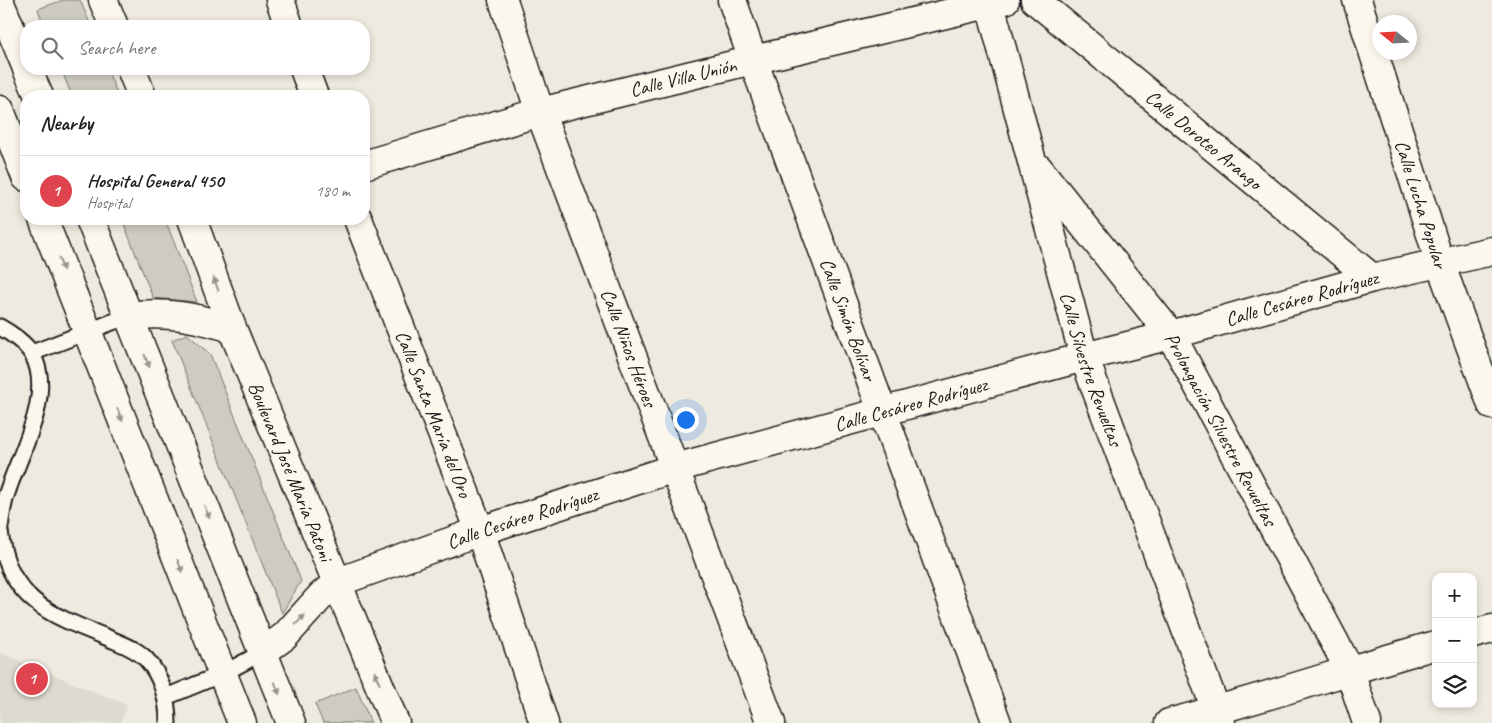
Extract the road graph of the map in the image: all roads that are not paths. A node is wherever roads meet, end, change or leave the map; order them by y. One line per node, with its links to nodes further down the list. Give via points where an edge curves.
1 (104, 0): 9 (street)
2 (280, 0): 10 (street)
3 (502, 0): 20 (street, Calle Niños Héroes)
4 (732, 0): 12 (street, Calle Simón Bolívar)
5 (1035, 0): 30 (street, Calle Doroteo Arango)
6 (1357, 0): 29 (street, Calle Lucha Popular)
7 (997, 2): 12 (street, Calle Villa Unión); 21 (street, Calle Silvestre Revueltas)
8 (0, 3): 11 (street)
9 (112, 20)
10 (287, 20)
11 (20, 50)
12 (753, 60): 20 (street, Calle Villa Unión); 41 (street, Calle Simón Bolívar)
13 (30, 75): 16 (street)
14 (133, 75): 17 (street)
15 (306, 75): 18 (street)
16 (37, 90)
17 (140, 90)
18 (312, 90)
19 (0, 110): 22 (street)
20 (540, 112): 23 (street, Calle Villa Unión); 42 (street, Calle Niños Héroes)
21 (1032, 161): 35 (street, Prolongación Silvestre Revueltas); 38 (street, Calle Silvestre Revueltas)
22 (20, 162)
23 (370, 163)
24 (45, 225): 34 (street, one-way to 34)
25 (92, 225): 31 (street)
26 (194, 225): 33 (street, Boulevard José María Patoni, one-way to 26)
27 (360, 225): 44 (street, Calle Santa María del Oro)
28 (1492, 251): 29 (street, Calle Cesáreo Rodríguez)
29 (1440, 263): 30 (street, Calle Cesáreo Rodríguez); 37 (street, Calle Lucha Popular)
30 (1372, 278): 35 (street, Calle Cesáreo Rodríguez)
31 (128, 316): 33 (street, via 172,314); 34 (lane); 49 (street, one-way to 49)
32 (0, 327): 36 (lane)
33 (232, 328): 45 (street, Boulevard José María Patoni)
34 (87, 332): 36 (lane); 51 (street, one-way to 51)
35 (1172, 335): 38 (street, Calle Cesáreo Rodríguez); 50 (street, Prolongación Silvestre Revueltas)
36 (32, 353): 43 (lane, via 41,382 39,406 6,492)
37 (1473, 354): 39 (street); 40 (street, Calle Lucha Popular)
38 (1084, 357): 41 (street, Calle Cesáreo Rodríguez); 53 (street, Calle Silvestre Revueltas)
39 (1492, 378)
40 (1492, 405)
41 (882, 411): 42 (street, Calle Cesáreo Rodríguez); 60 (street, Calle Simón Bolívar)
42 (675, 468): 44 (street, Calle Cesáreo Rodríguez); 59 (street, Calle Niños Héroes)
43 (0, 529): 52 (lane, via 2,551 11,572 31,598 62,620 134,650 146,659)
44 (480, 531): 45 (street, Calle Cesáreo Rodríguez); 58 (street, Calle Santa María del Oro)
45 (338, 582): 49 (street, one-way to 45, via 285,636); 57 (street, Boulevard José María Patoni, one-way to 45)
46 (1492, 629): 47 (street)
47 (1477, 633)
48 (1432, 646): 50 (street)
49 (263, 652): 51 (lane); 56 (street, one-way to 56)
50 (1349, 670): 53 (street); 62 (street, Prolongación Silvestre Revueltas)
51 (222, 674): 52 (lane); 55 (street)
52 (166, 697): 54 (lane)
53 (1219, 717): 61 (street)
54 (168, 723)
55 (242, 723)
56 (291, 723)
57 (395, 723)
58 (544, 723)
59 (771, 723)
60 (997, 723)
61 (1169, 723)
62 (1366, 723)

